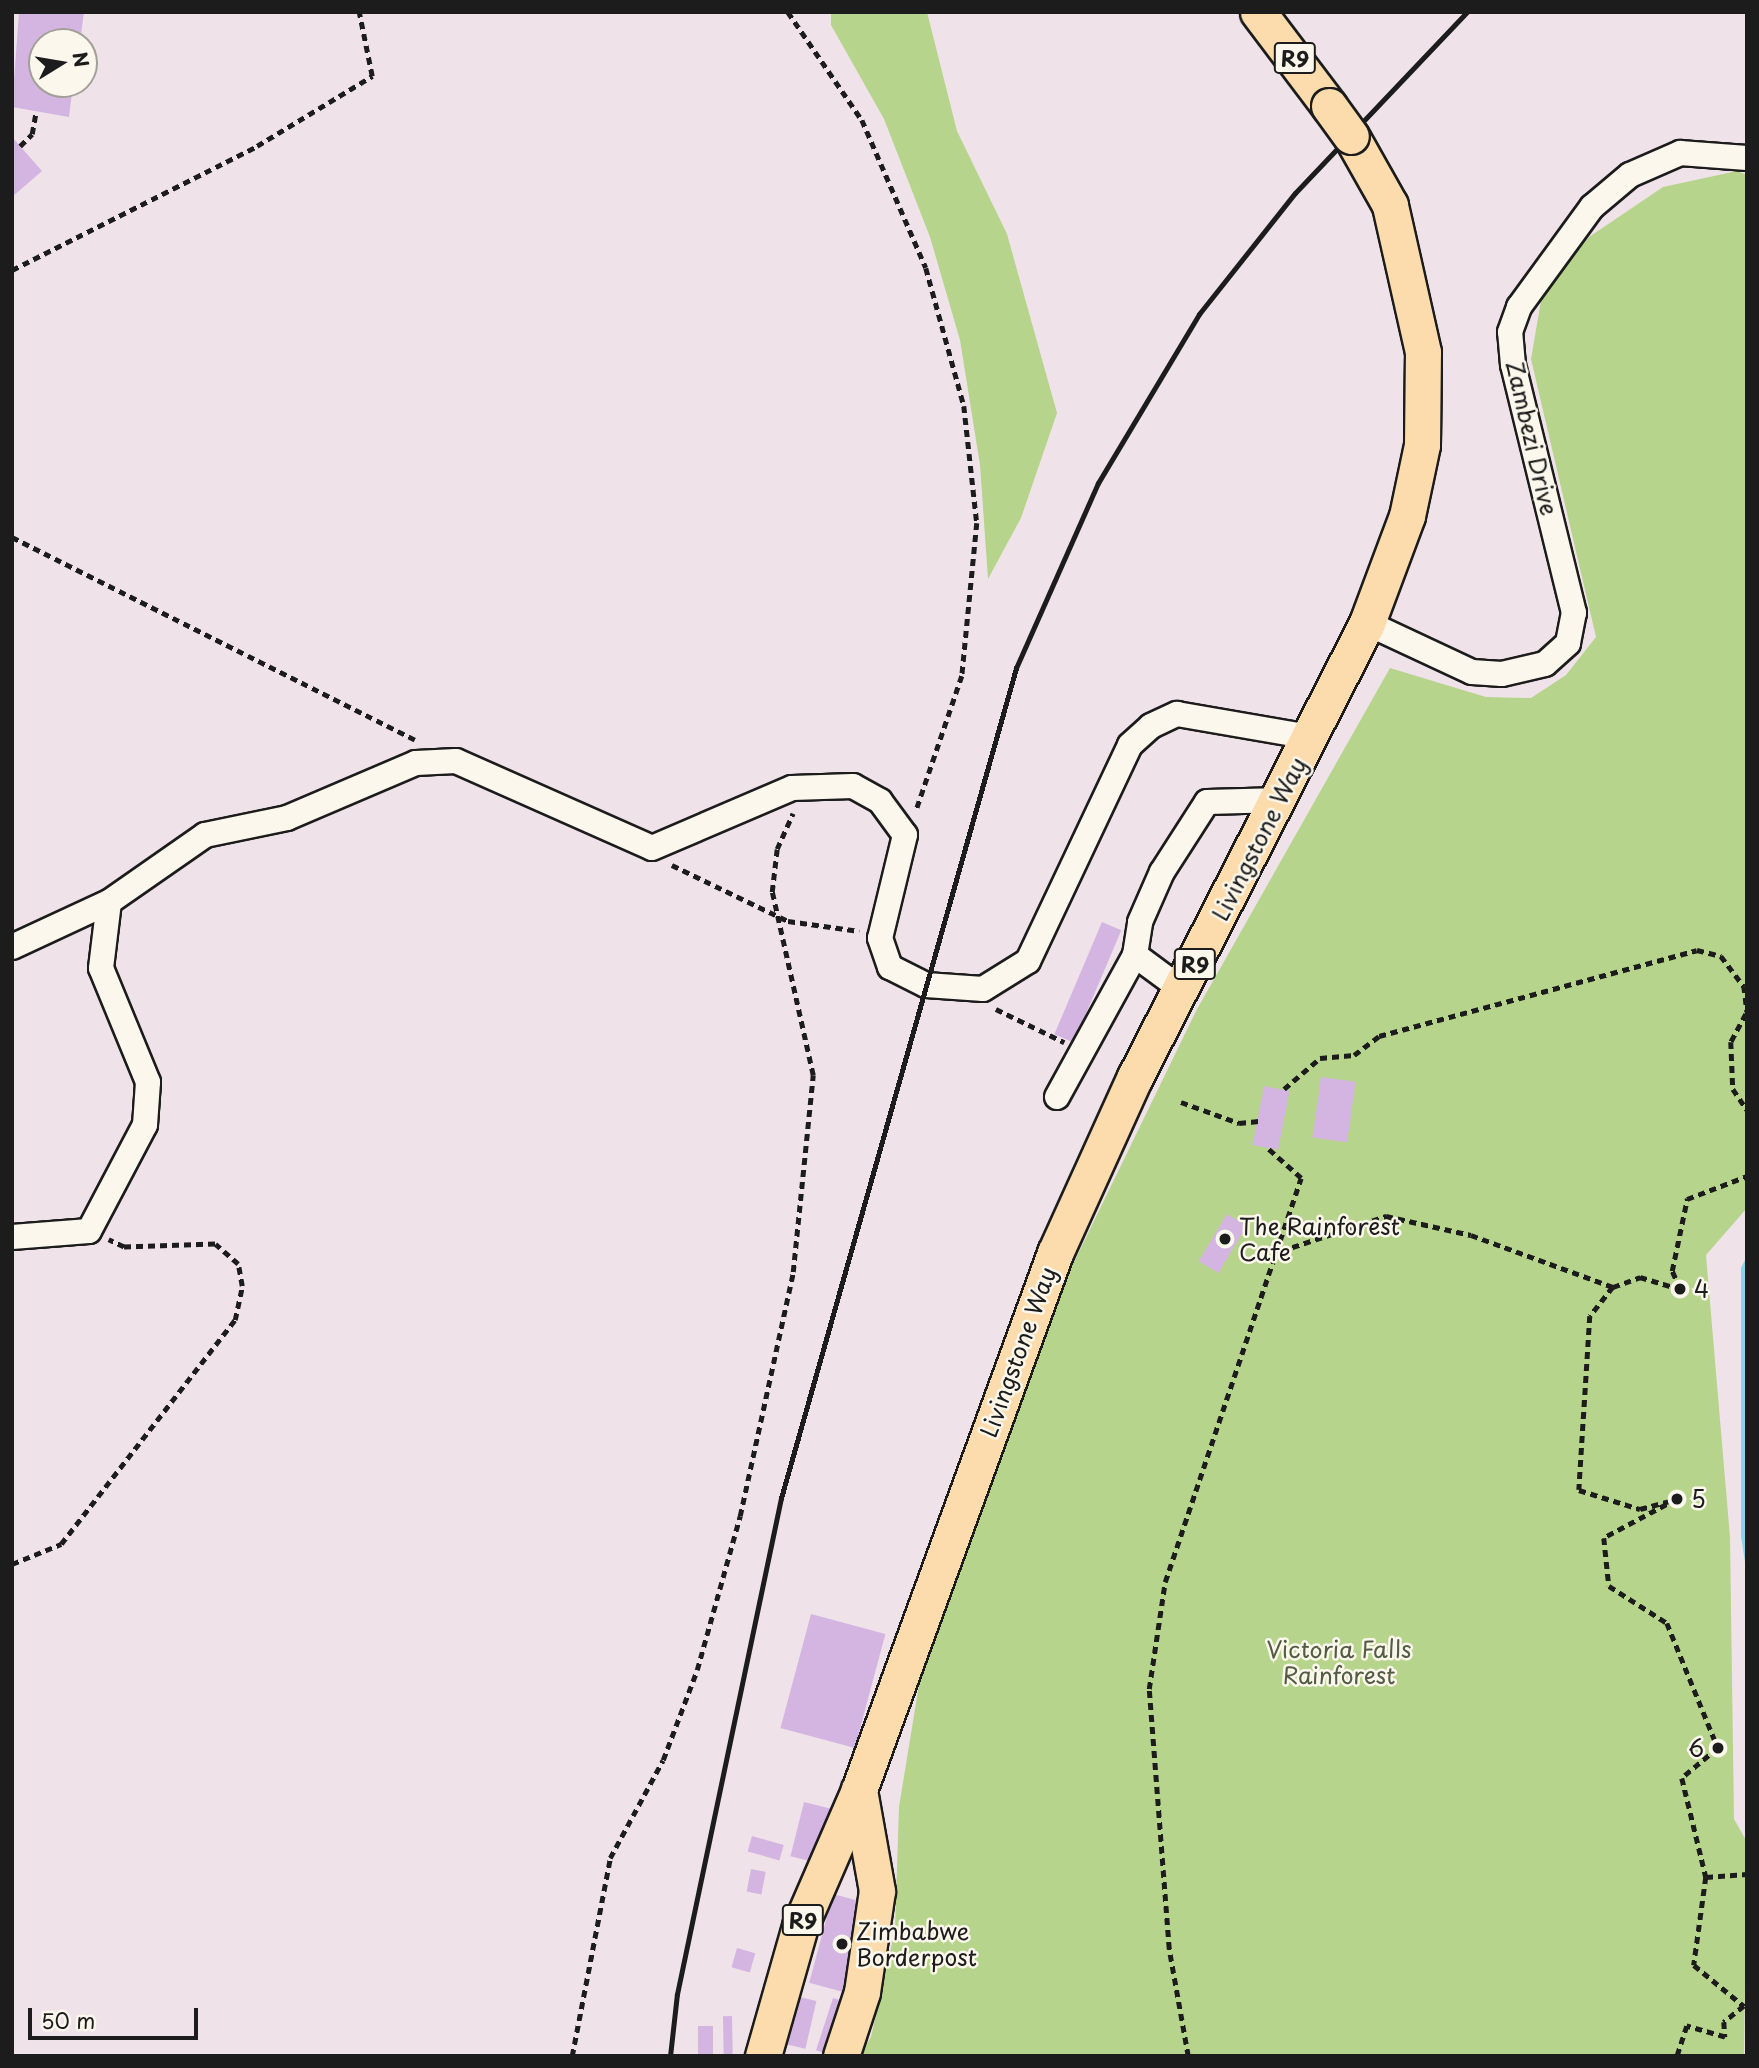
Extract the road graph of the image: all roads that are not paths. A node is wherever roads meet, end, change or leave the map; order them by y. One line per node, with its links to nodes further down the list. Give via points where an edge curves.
1 (1258, 12): 3 (highway, Livingstone Way / R9, bridge, via 1351,136 1390,205 1423,352 1422,445 1407,516)
2 (1747, 158): 3 (street, Zambezi Drive, via 1680,153 1630,175 1592,207 1519,307 1510,332 1513,365 1574,613 1568,643 1545,664 1502,674 1472,672)
3 (1367, 623): 4 (highway, Livingstone Way / R9)
4 (1310, 737): 5 (highway, Livingstone Way / R9); 6 (street, via 1177,714 1151,726 1130,745 1028,961 983,989 926,985 890,967 880,938 905,835 880,801 853,786 792,788 652,848 456,761 416,763 287,818 205,835)
5 (1281, 800): 8 (street, via 1207,802 1162,872 1140,922); 9 (highway, Livingstone Way / R9)
6 (108, 902): 7 (street); 11 (street, via 101,968 148,1082 150,1104 89,1231)
7 (12, 947)
8 (1135, 956): 9 (street); 10 (street)
9 (1181, 989): 12 (highway, Livingstone Way / R9, via 1055,1253)
10 (1057, 1097)
11 (12, 1237)
12 (859, 1790): 13 (highway, Livingstone Way / R9, via 800,1926); 14 (highway, via 877,1891 862,1992)
13 (762, 2056)
14 (841, 2056)

